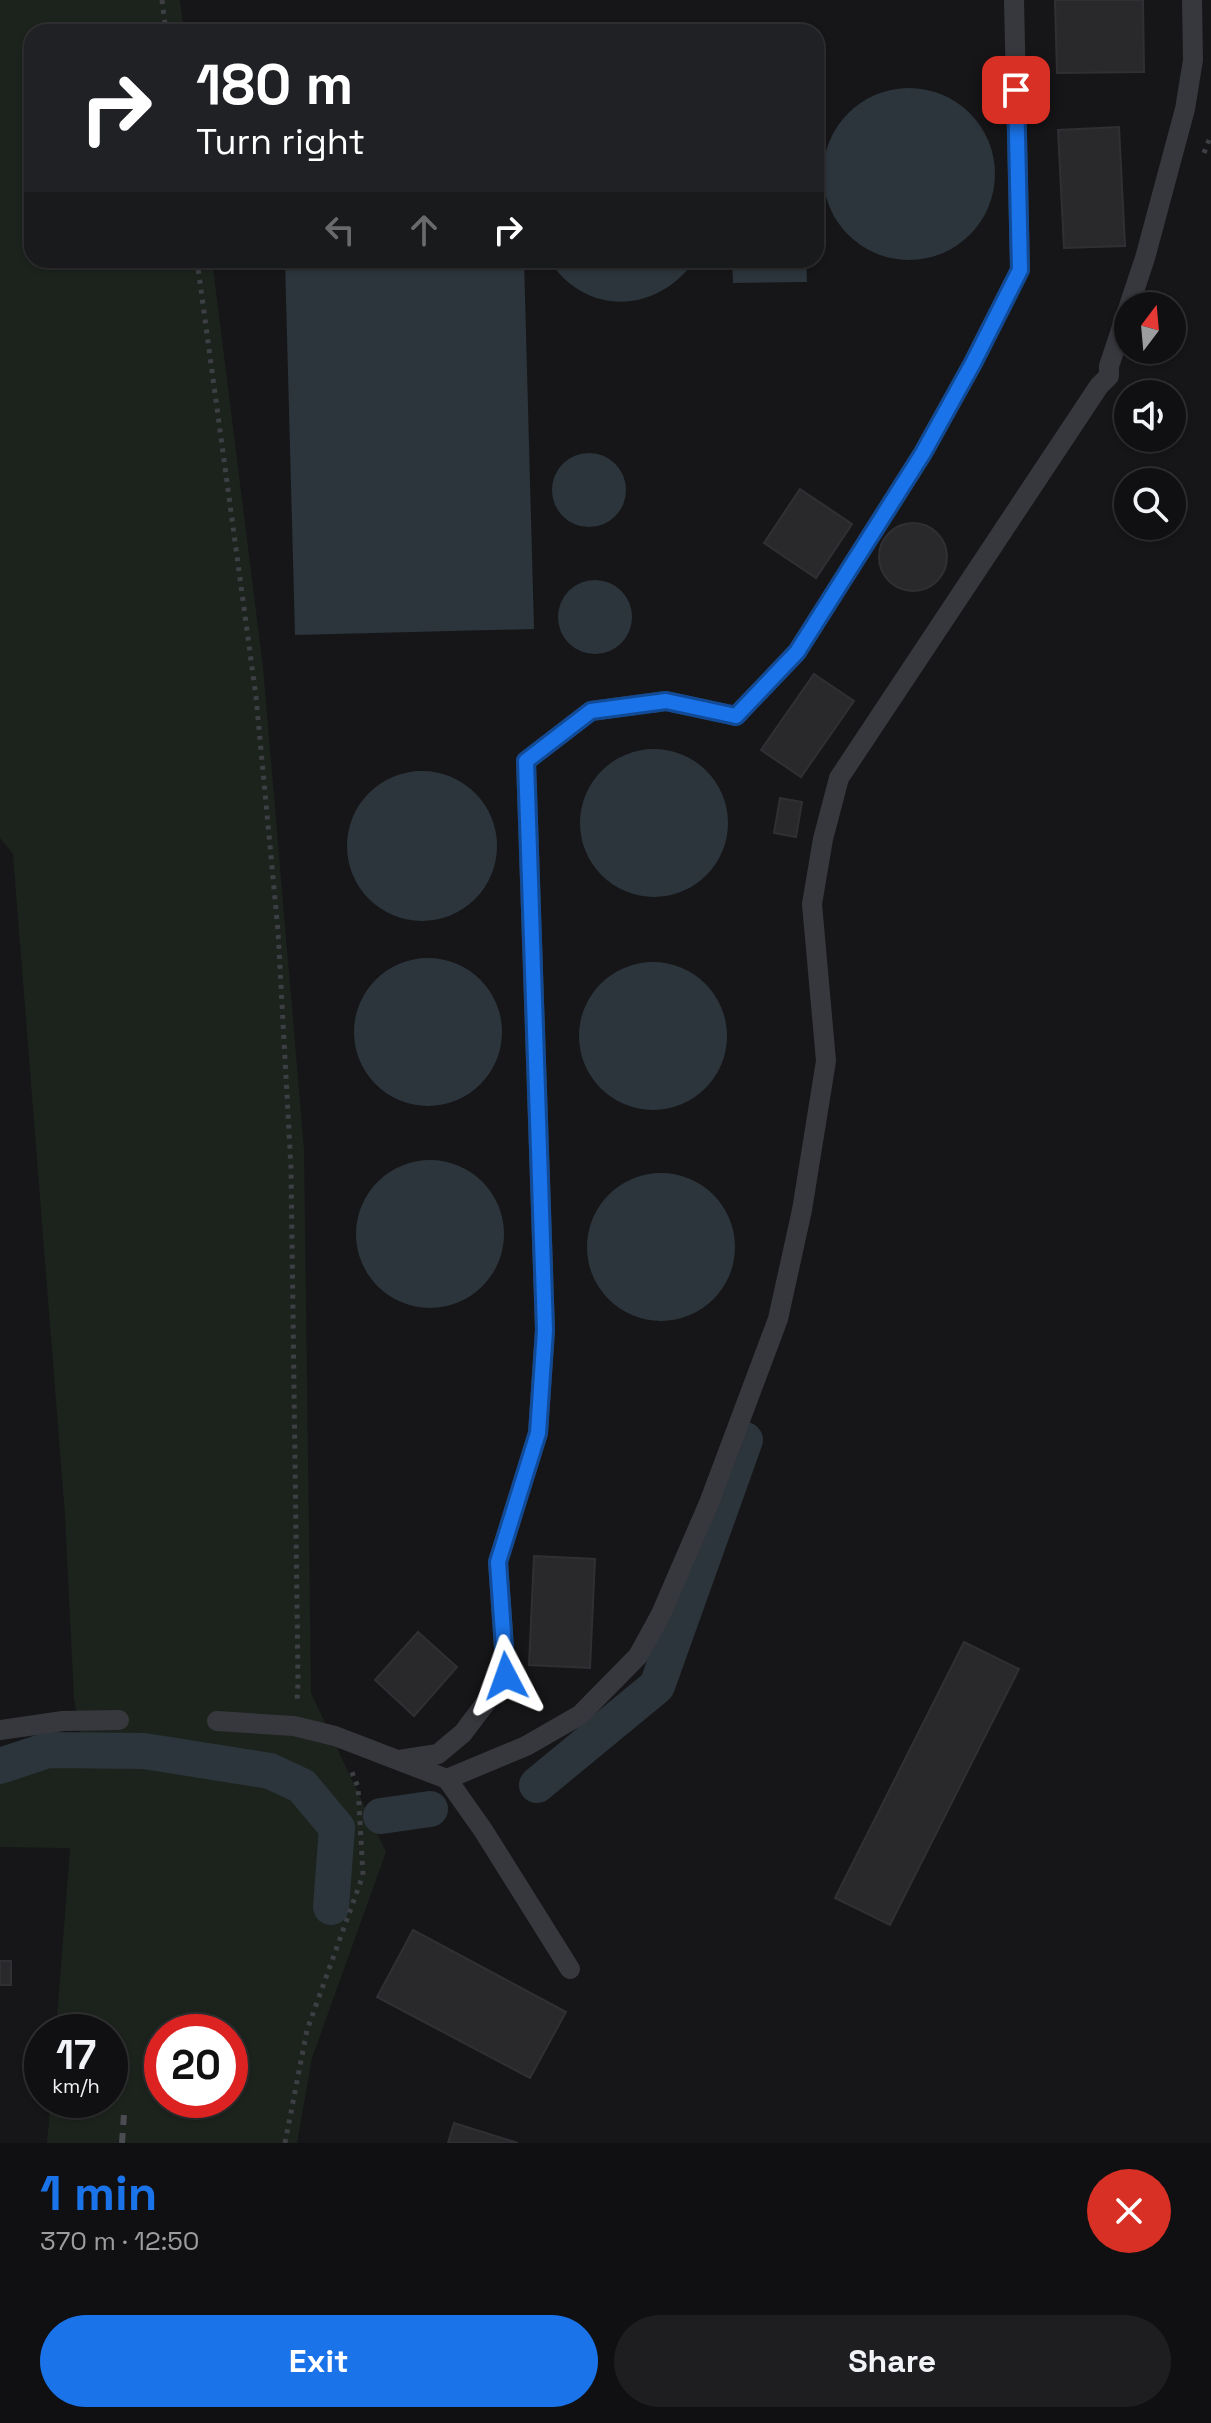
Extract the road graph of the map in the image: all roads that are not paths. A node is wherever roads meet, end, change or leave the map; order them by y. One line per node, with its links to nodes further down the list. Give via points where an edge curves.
1 (1014, 0): 8 (lane, via 1020,270 923,453 797,652 736,716 666,701 591,711 526,761 545,1330 538,1433 498,1562 506,1676 463,1733 438,1754)
2 (1192, 0): 3 (lane, via 1193,60 1185,109)
3 (1134, 292)
4 (1114, 352): 9 (lane, via 1109,376 839,778 812,904 826,1061 802,1210 778,1319 661,1614 638,1656 580,1715 526,1746)
5 (119, 1720): 7 (lane)
6 (217, 1721): 8 (lane, via 294,1726)
7 (0, 1730)
8 (399, 1760): 9 (lane)
9 (447, 1779): 10 (lane)
10 (570, 1969)

